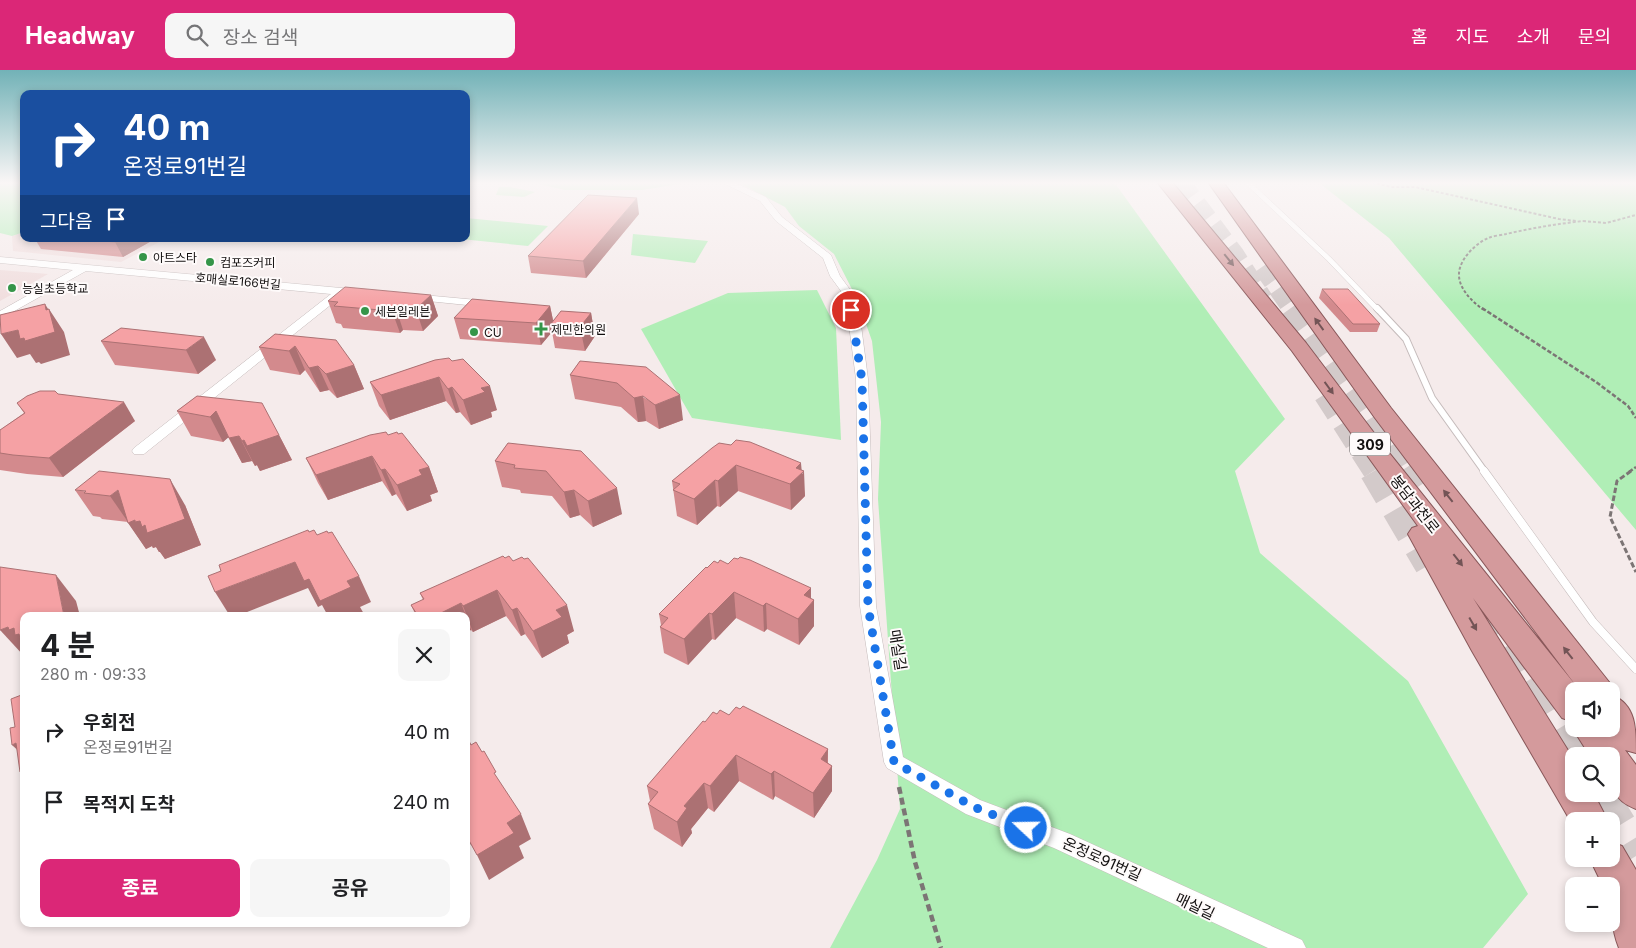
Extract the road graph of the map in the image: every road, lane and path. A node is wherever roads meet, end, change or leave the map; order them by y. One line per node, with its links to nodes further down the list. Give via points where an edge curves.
1 (784, 223): 23 (street, via 827,257 846,291 855,325 862,380 868,606)
2 (1198, 223): 15 (highway, 봉담과천로 / 309, one-way to 15, via 1299,347)
3 (1245, 223): 19 (highway, 봉담과천로 / 309, one-way to 3, via 1384,413)
4 (1291, 223): 18 (lane, via 1406,339 1432,398 1593,622)
5 (1568, 223): 13 (path, via 1488,238 1476,246 1460,265 1458,277 1474,303 1596,382 1628,406)
6 (0, 260): 7 (street, 호매실로166번길)
7 (86, 267): 8 (street, 호매실로166번길); 12 (street)
8 (340, 291): 9 (street, 호매실로166번길); 14 (street)
9 (370, 294)
10 (399, 296): 11 (street)
11 (477, 303)
12 (0, 316)
13 (1636, 418)
14 (139, 451)
15 (1381, 459): 20 (highway, 봉담과천로 / 309, one-way to 20); 25 (highway, one-way to 25, via 1483,643)
16 (1636, 466): 17 (path, via 1617,481 1610,517)
17 (1636, 572)
18 (1636, 670)
19 (1591, 682)
20 (1565, 696)
21 (1620, 719): 22 (highway)
22 (1636, 738)
23 (894, 762): 29 (path, via 915,862); 30 (street, 온정로91번길, via 974,807 1062,841)
24 (1620, 770): 26 (highway)
25 (1565, 778)
26 (1636, 792)
27 (1613, 867): 28 (highway, via 1629,896)
28 (1636, 940)
29 (941, 948)
30 (1294, 948)

